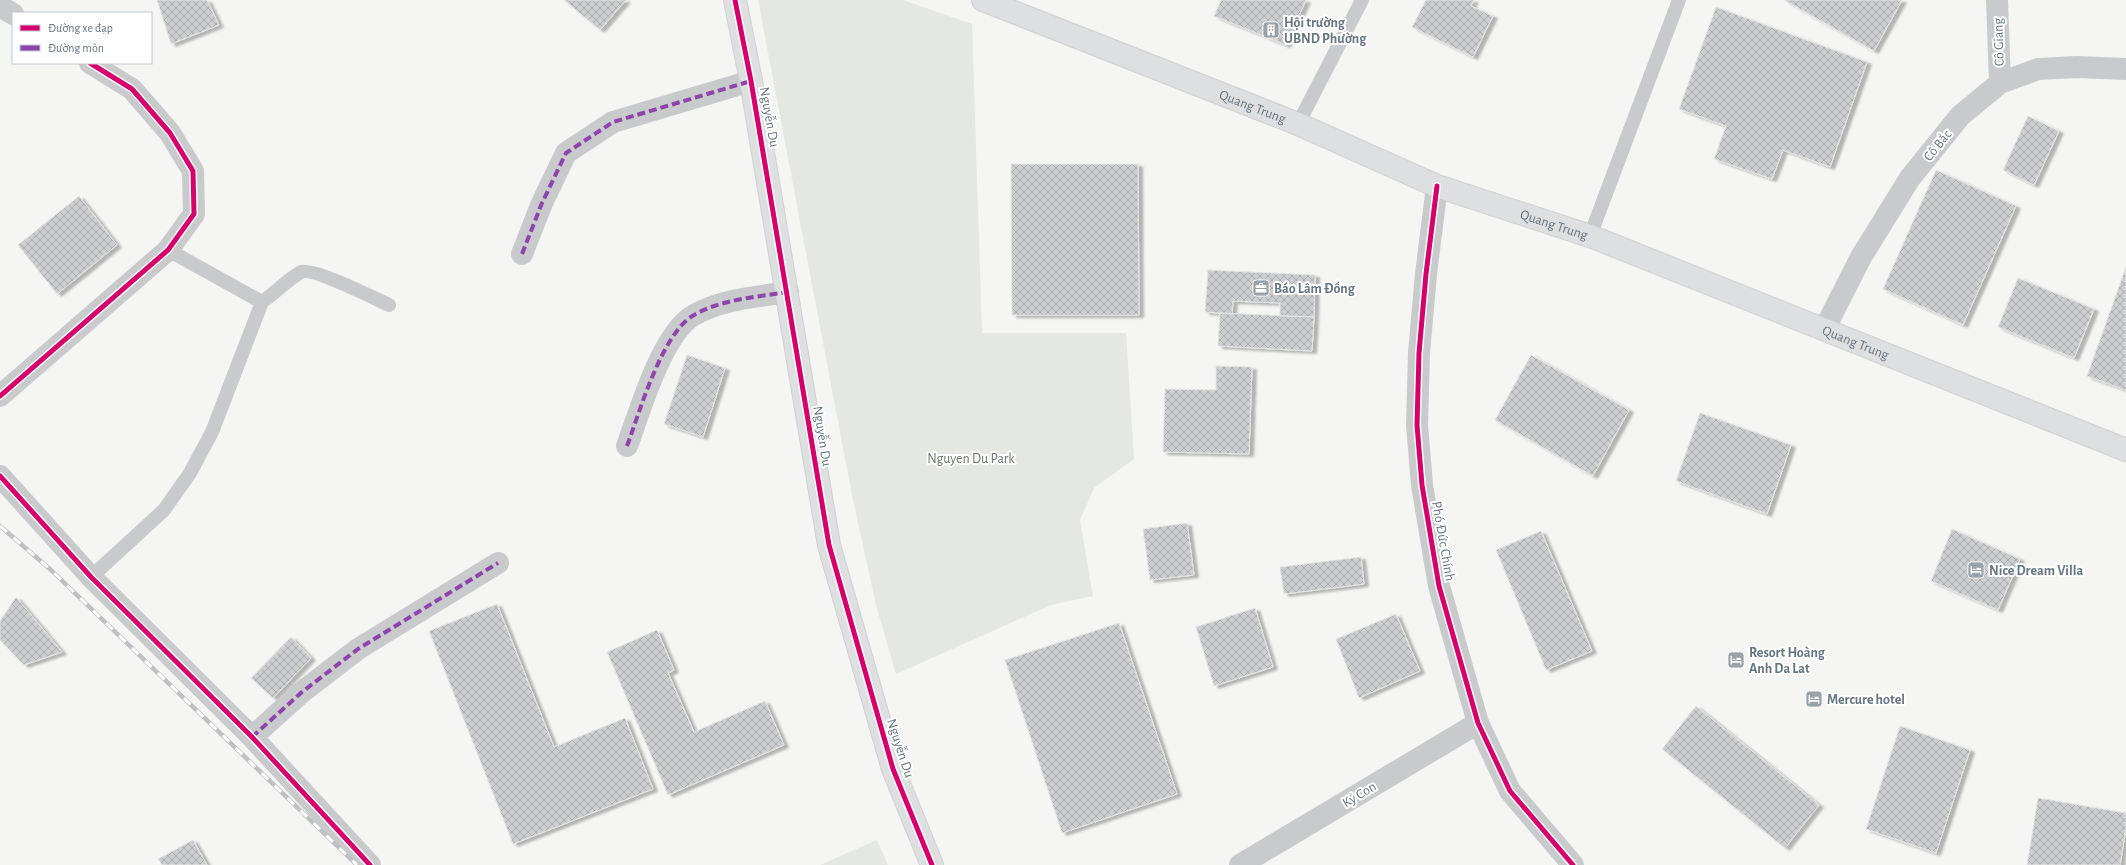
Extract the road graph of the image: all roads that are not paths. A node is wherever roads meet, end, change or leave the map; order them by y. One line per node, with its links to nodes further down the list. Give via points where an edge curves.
1 (734, 0): 10 (main road, Nguyễn Du)
2 (983, 0): 12 (main road, Quang Trung)
3 (1362, 0): 12 (lane)
4 (1679, 0): 14 (lane)
5 (1997, 0): 11 (street, Cô Giang)
6 (0, 6): 7 (street)
7 (12, 13)
8 (92, 64): 15 (street, via 132,90 170,133 193,171 194,214)
9 (2126, 69): 11 (street, Cô Bắc, via 2038,69)
10 (751, 81): 16 (street, via 613,122 566,153 542,203); 17 (main road, Nguyễn Du)
11 (2000, 83): 20 (street, Cô Bắc, via 1960,116 1910,178 1860,257)
12 (1298, 124): 13 (main road, Quang Trung)
13 (1437, 186): 14 (main road, Quang Trung); 27 (street, Phó Đức Chính, via 1419,353 1417,425 1422,485 1439,586)
14 (1590, 236): 20 (main road, Quang Trung)
15 (168, 250): 18 (lane); 21 (street)
16 (522, 254)
17 (788, 292): 22 (street, via 725,302 693,315 670,339 651,379); 30 (main road, Nguyễn Du, via 829,545 893,769)
18 (262, 302): 19 (lane, via 302,272 307,272 330,279); 26 (lane, via 212,432 190,473 164,510)
19 (389, 306)
20 (1824, 330): 23 (main road, Quang Trung)
21 (0, 396)
22 (627, 446)
23 (2126, 450)
24 (0, 476): 26 (street)
25 (498, 563): 28 (street, via 358,649 302,692)
26 (91, 577): 28 (street)
27 (1478, 723): 31 (street, Ký Con); 32 (street, Phó Đức Chính, via 1510,790)
28 (252, 737): 29 (street)
29 (370, 865)
30 (932, 865)
31 (1240, 865)
32 (1573, 865)

